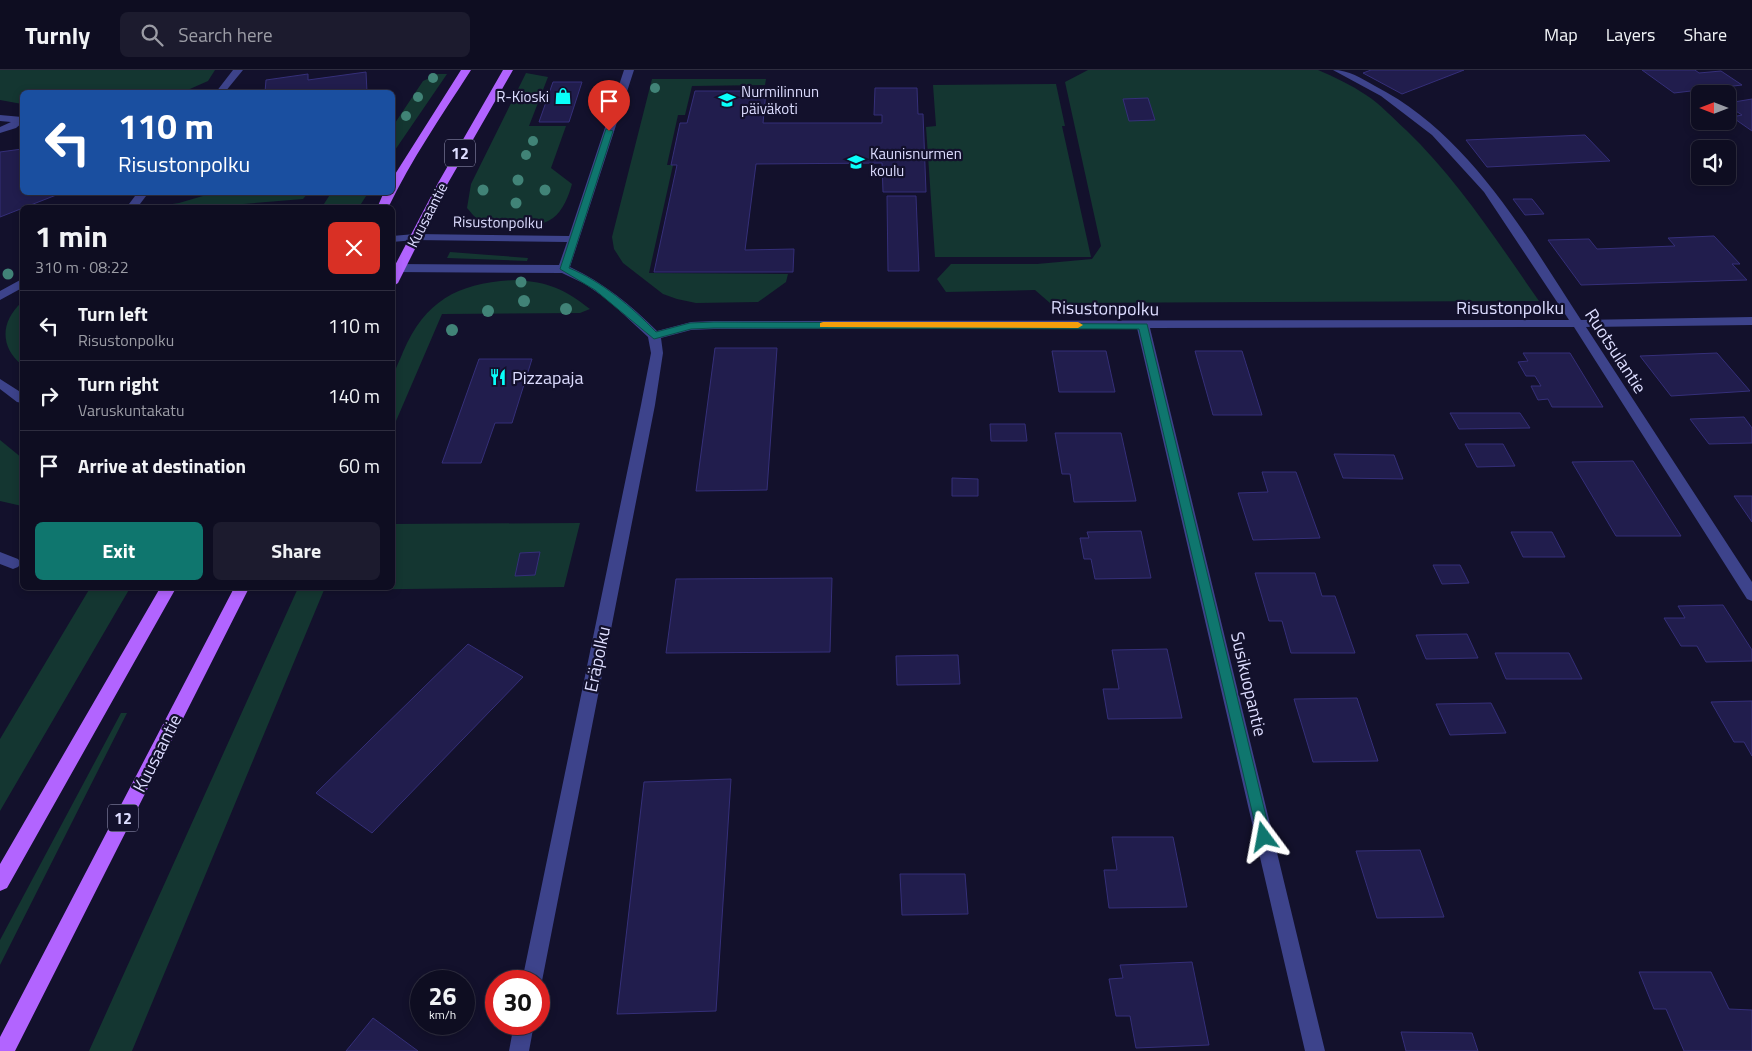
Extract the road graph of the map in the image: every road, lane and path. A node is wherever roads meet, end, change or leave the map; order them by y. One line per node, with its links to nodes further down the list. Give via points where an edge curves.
1 (238, 70): 6 (street)
2 (466, 70): 11 (main road, 12)
3 (508, 70): 14 (main road, Kuusaantie / 12)
4 (629, 70): 16 (street)
5 (1338, 70): 22 (street, Ruotsulantie, via 1384,94 1436,133 1457,155 1505,214)
6 (222, 90)
7 (0, 118): 8 (street)
8 (20, 120)
9 (20, 121): 10 (street)
10 (0, 130)
11 (395, 184)
12 (142, 195): 13 (street)
13 (133, 205)
14 (415, 237): 15 (street, Risustonpolku); 16 (street, Risustonpolku); 17 (main road, Kuusaantie / 12)
15 (395, 239)
16 (574, 239): 18 (street)
17 (396, 269): 18 (street)
18 (564, 269): 24 (street, via 598,288)
19 (20, 285): 20 (street)
20 (0, 296)
21 (1752, 320): 22 (street, Risustonpolku)
22 (1578, 324): 23 (street, Risustonpolku); 29 (street, Ruotsulantie)
23 (1143, 326): 24 (street, Risustonpolku, via 714,325 690,326); 35 (street, Susikuopantie)
24 (654, 336): 31 (street, Eräpolku, via 657,353 648,404)
25 (0, 383): 26 (street)
26 (20, 398)
27 (167, 590): 30 (main road)
28 (240, 590): 33 (main road, Kuusaantie / 12)
29 (1752, 594)
30 (0, 882)
31 (534, 970)
32 (522, 1035): 34 (street)
33 (4, 1051)
34 (518, 1051)
35 (1315, 1051)

